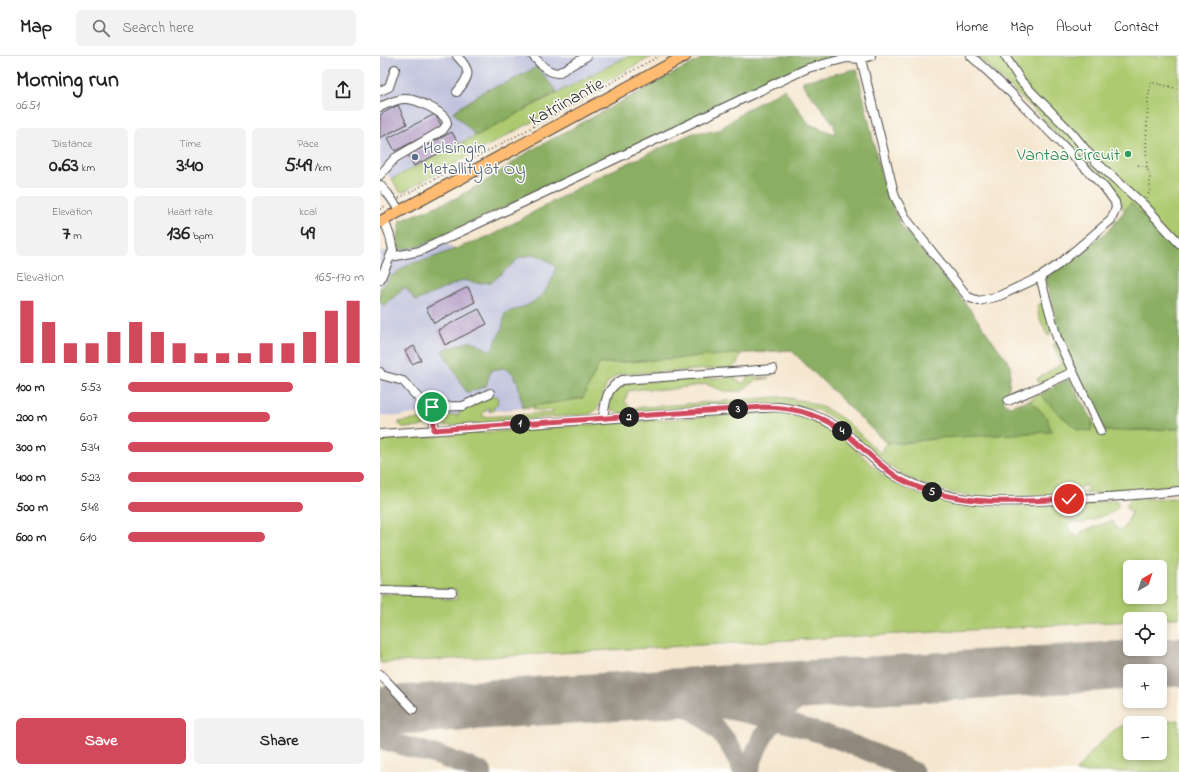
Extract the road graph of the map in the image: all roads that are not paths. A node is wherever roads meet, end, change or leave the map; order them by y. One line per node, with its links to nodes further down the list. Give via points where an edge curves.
1 (456, 56): 11 (street, via 468,72 467,79)
2 (533, 56): 3 (street, via 547,70 554,73)
3 (587, 56)
4 (685, 56): 15 (main road, Katriinantie)
5 (871, 56): 8 (street)
6 (971, 56): 19 (street, via 1098,182 1116,208 1111,220)
7 (1006, 56): 17 (street, via 1021,81 1072,133 1094,161 1144,205)
8 (861, 59): 18 (street, via 847,58 808,68 420,251); 19 (street, via 895,197 908,220 968,298 979,301 999,296)
9 (395, 69): 10 (street, via 388,87)
10 (380, 91)
11 (457, 92)
12 (380, 108): 13 (street, via 398,99 416,100 427,104 445,119 446,125 443,130 395,158)
13 (380, 175)
14 (380, 185): 15 (street)
15 (400, 211): 16 (main road, Katriinantie)
16 (382, 221): 18 (street, via 390,236 393,250)
17 (1179, 243)
18 (391, 257): 20 (street)
19 (1040, 277): 23 (street, via 1057,338)
20 (380, 280)
21 (773, 369): 27 (street, via 622,380 609,391)
22 (380, 372): 26 (street, via 381,375 403,381 421,400)
23 (1073, 372): 25 (street); 29 (street)
24 (490, 393): 26 (street, via 463,406)
25 (1008, 401)
26 (432, 407): 28 (street)
27 (603, 418): 28 (street); 31 (street, via 764,407 796,410 815,416 839,429 901,479 928,490 966,500 1022,501)
28 (434, 430): 30 (street)
29 (1101, 432)
30 (380, 434)
31 (1179, 491)
32 (380, 590): 33 (street)
33 (452, 592)
34 (380, 674): 35 (street)
35 (413, 709)

